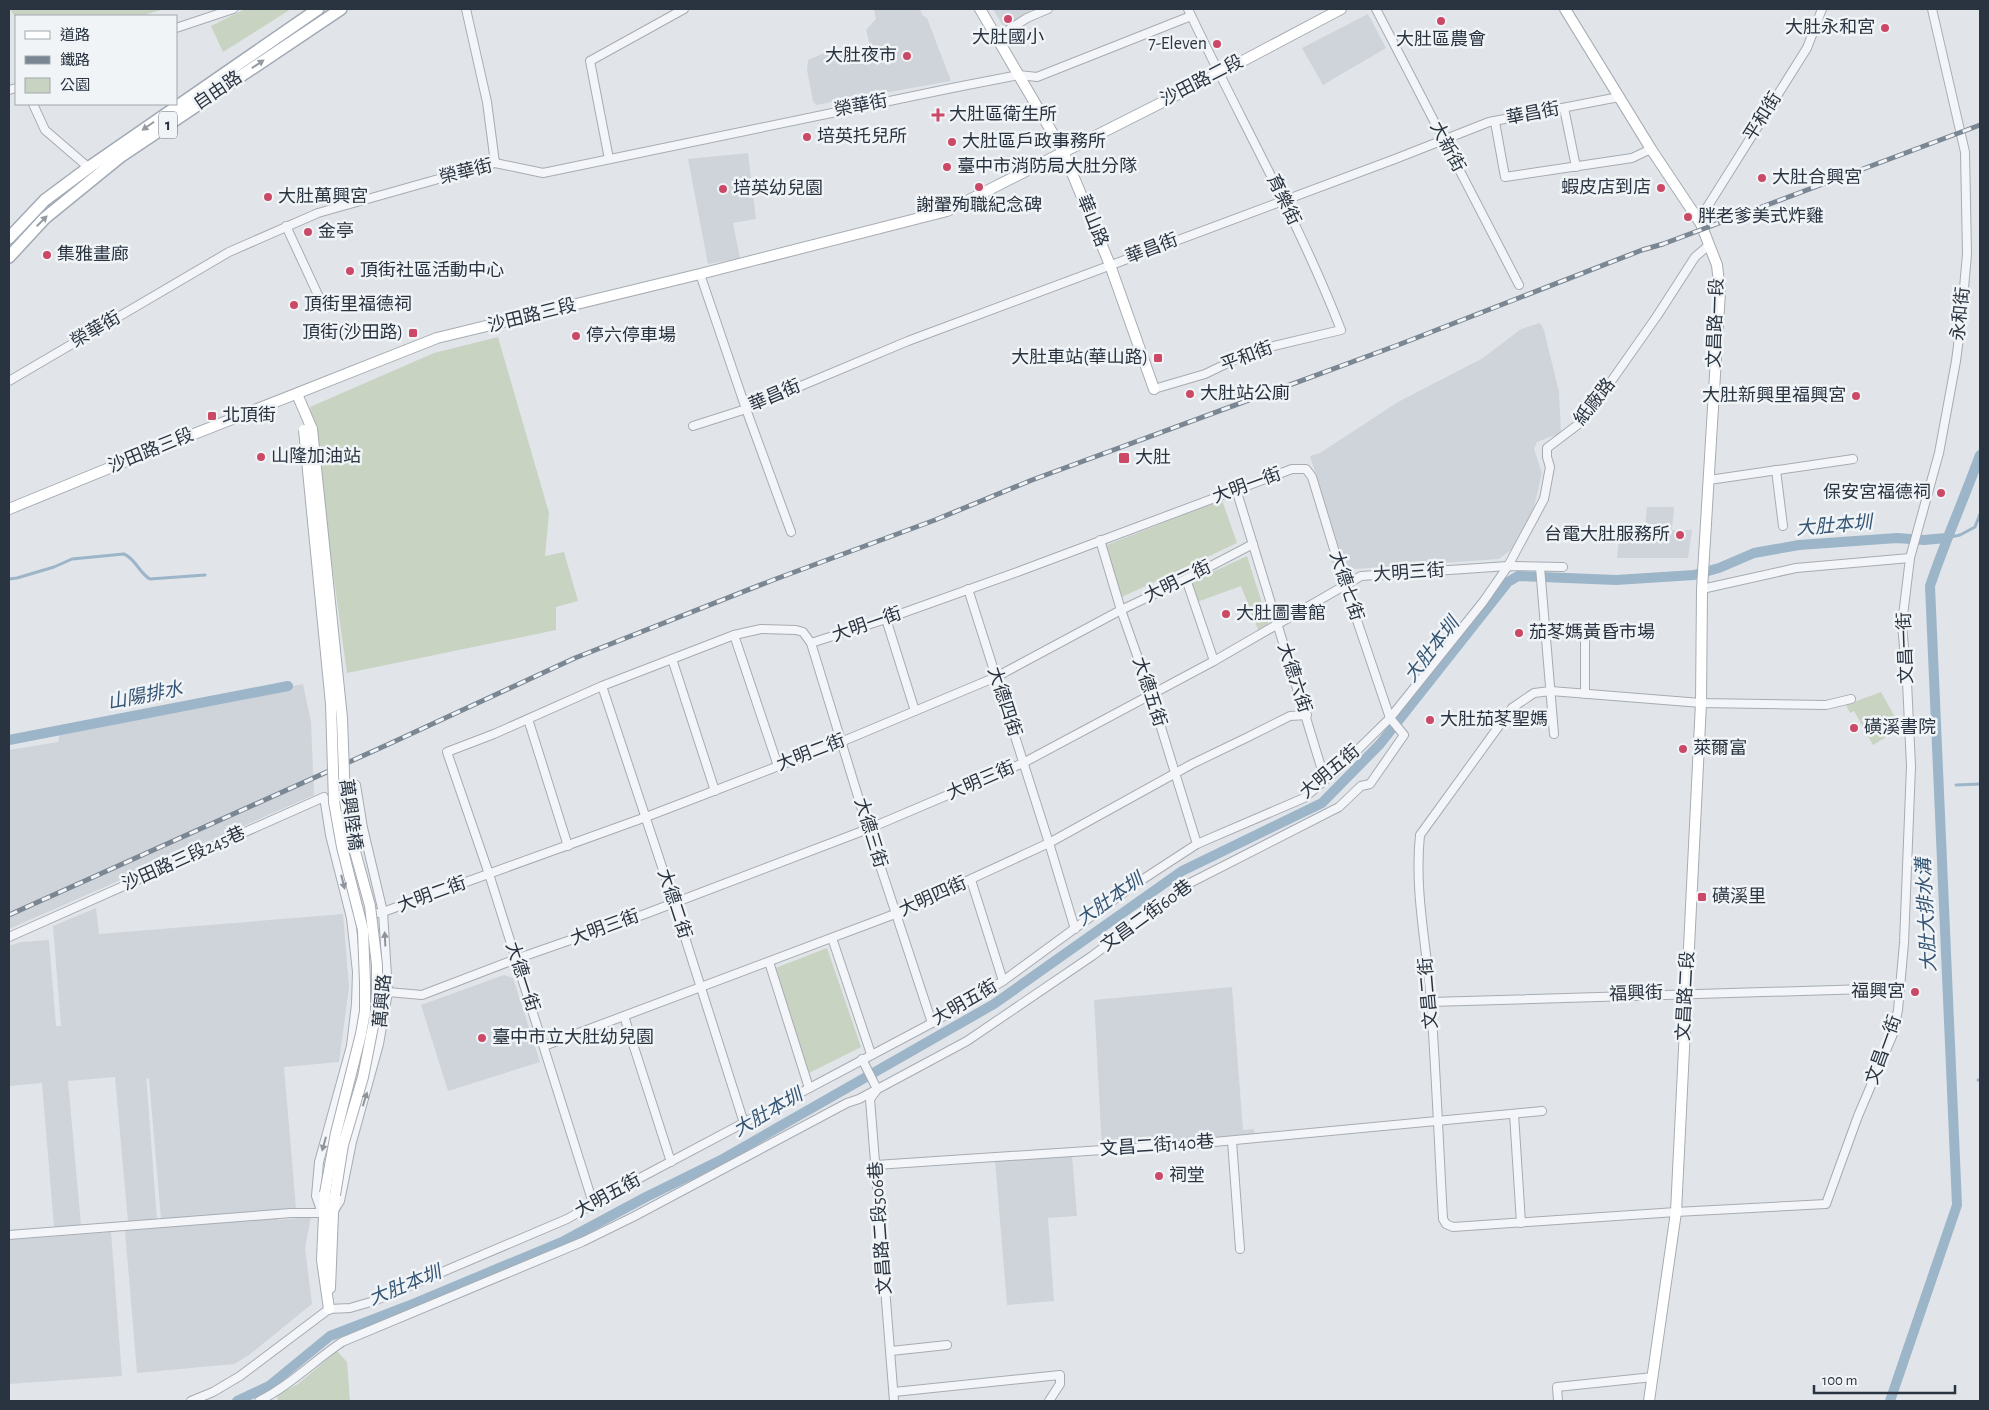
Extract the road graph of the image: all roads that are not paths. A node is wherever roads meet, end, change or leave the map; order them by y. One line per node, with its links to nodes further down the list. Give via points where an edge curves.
1 (233, 9): 14 (street)
2 (318, 9): 27 (main road, 自由路 / 1, one-way to 27)
3 (341, 9): 34 (main road, 自由路 / 1, one-way to 3, via 45,218 120,157)
4 (466, 9): 26 (street, via 487,102)
5 (684, 9): 25 (street, via 590,61)
6 (980, 9): 15 (street, 華山路)
7 (1048, 9): 15 (street)
8 (1341, 9): 16 (street, 沙田路二段)
9 (1376, 9): 22 (street, 大新街)
10 (1565, 9): 18 (street, 文昌路一段)
11 (1822, 9): 30 (street, 平和街, via 1807,48 1706,209)
12 (1932, 9): 56 (street, 永和街, via 1965,152 1966,254 1956,361 1938,452)
13 (1190, 12): 16 (street, 育樂街); 17 (street, 榮華街, via 1038,76)
14 (178, 27)
15 (997, 37): 17 (street, 華山路)
16 (1220, 73): 24 (street, 沙田路二段); 29 (street, 育樂街)
17 (1019, 75): 24 (street, 華山路); 25 (street, 榮華街)
18 (1619, 97): 20 (street, 華昌街); 23 (street, 文昌路一段)
19 (33, 105): 27 (street, via 45,130)
20 (1564, 108): 21 (street, 華昌街); 28 (street)
21 (1495, 122): 22 (street, 華昌街); 28 (street, via 1505,177)
22 (1444, 140): 29 (street, 華昌街); 37 (street, 大新街)
23 (1651, 149): 28 (street, via 1632,158); 30 (street, 文昌路一段)
24 (1063, 150): 35 (street, 華山路); 36 (street, 沙田路三段, via 947,210)
25 (609, 159): 26 (street, 榮華街, via 543,173)
26 (495, 162): 31 (street, 榮華街, via 318,213)
27 (88, 167): 32 (main road, 自由路 / 1, via 45,200)
28 (1576, 167)
29 (1283, 200): 35 (street, 華昌街); 39 (street, 育樂街)
30 (1701, 224): 33 (street, 文昌路一段)
31 (286, 226): 38 (street); 40 (street, 榮華街, via 229,252)
32 (9, 238)
33 (1709, 245): 49 (street, 文昌路一段, via 1718,265 1720,292); 57 (street, 紙廠路, via 1695,257 1584,420 1547,448 1550,467 1544,499)
34 (9, 256)
35 (1110, 265): 41 (street, 華山路); 43 (street, 華昌街, via 908,341)
36 (700, 274): 42 (street, 沙田路三段, via 437,338); 43 (street)
37 (1519, 285)
38 (319, 297)
39 (1341, 330): 41 (street, 平和街, via 1253,351 1205,374)
40 (9, 381)
41 (1154, 389)
42 (297, 394): 45 (street); 51 (street, 沙田路三段)
43 (746, 409): 44 (street, 華昌街); 53 (street)
44 (693, 426)
45 (308, 430): 130 (street, 萬興陸橋, bridge, via 331,704 334,802 362,922 365,983 361,1034); 131 (street, 萬興陸橋, bridge, via 342,718 345,801 351,837 370,906 377,965 377,1006 363,1077 343,1145)
46 (1854, 459): 48 (street)
47 (1292, 469): 50 (street, 大明一街); 61 (street, 大德七街, via 1306,469 1312,477)
48 (1776, 470): 49 (street); 52 (street)
49 (1709, 480): 63 (street, 文昌路一段)
50 (1236, 489): 54 (street, 大明一街); 55 (street, 大德六街)
51 (9, 510)
52 (1783, 526)
53 (791, 532)
54 (1100, 540): 62 (street, 大明一街); 64 (street, 大德五街)
55 (1253, 544): 60 (street, 大明二街); 66 (street, 大德六街)
56 (1910, 558): 63 (street, via 1796,568); 112 (street, 文昌一街, via 1902,624 1911,766)
57 (1508, 566): 58 (street, 大明三街); 61 (street, 大明三街, via 1361,576); 81 (street, 大明五街)
58 (1540, 566): 59 (street, 大明三街); 74 (street)
59 (1563, 567)
60 (1186, 579): 64 (street, 大明二街); 71 (street)
61 (1345, 584): 66 (street, 大明三街); 81 (street, 大德七街)
62 (968, 589): 65 (street, 大明一街); 72 (street, 大德四街)
63 (1702, 589): 78 (street, 文昌路二段)
64 (1121, 610): 72 (street, 大明二街); 76 (street, 大德五街)
65 (886, 619): 69 (street, 大明一街); 79 (street)
66 (1277, 626): 71 (street, 大明三街); 80 (street, 大德六街)
67 (734, 635): 69 (street, 大明一街, via 761,629 796,630 803,632); 70 (street, 大明一街); 87 (street)
68 (1584, 639): 75 (street)
69 (811, 643): 84 (street, 大德三街)
70 (672, 659): 73 (street, 大明一街); 91 (street)
71 (1214, 661): 76 (street, 大明三街)
72 (996, 678): 79 (street, 大明二街); 86 (street, 大德四街)
73 (602, 686): 82 (street, 大明一街); 92 (street, 大德二街)
74 (1551, 691): 75 (street, 文昌二街); 83 (street); 115 (street, 文昌二街, via 1534,693 1512,708 1420,835 1421,907)
75 (1585, 694): 78 (street, 文昌二街)
76 (1151, 695): 86 (street, 大明三街); 88 (street, 大德五街)
77 (1851, 699): 78 (street, 文昌二街, via 1826,706)
78 (1701, 702): 114 (street, 文昌路二段)
79 (915, 712): 84 (street, 大明二街)
80 (1306, 715): 88 (street, 大明四街, via 1290,716); 89 (street, 大德六街)
81 (1390, 718): 89 (street, 大明五街); 122 (street, 文昌二街60巷, via 1404,735 1370,784 1361,786 1339,807 1190,883 1092,956 967,1041)
82 (528, 719): 85 (street, 大明一街); 98 (street)
83 (1554, 734)
84 (841, 742): 87 (street, 大明二街); 94 (street, 大德三街)
85 (447, 752): 99 (street, 大德一街)
86 (1023, 762): 94 (street, 大明三街); 96 (street, 大德四街)
87 (778, 766): 91 (street, 大明二街)
88 (1175, 775): 96 (street, 大明四街); 97 (street, 大德五街)
89 (1325, 780): 97 (street, 大明五街, via 1304,798)
90 (356, 785): 93 (street, 萬興路)
91 (715, 791): 92 (street, 大明二街)
92 (646, 818): 98 (street, 大明二街); 101 (street, 大德二街)
93 (363, 828): 95 (street); 102 (street, 萬興路)
94 (868, 830): 101 (street, 大明三街); 103 (street, 大德三街)
95 (330, 835): 104 (street, 萬興路, one-way to 104); 106 (street, 沙田路三段245巷, via 324,797)
96 (1050, 843): 100 (street, 大明四街); 105 (street, 大德四街)
97 (1197, 844): 105 (street, 大明五街, via 1134,885)
98 (568, 846): 99 (street, 大明二街)
99 (489, 874): 102 (street, 大明二街); 108 (street, 大德一街)
100 (971, 880): 103 (street, 大明四街); 110 (street)
101 (674, 903): 108 (street, 大明三街); 111 (street, 大德二街)
102 (383, 912): 104 (street, 大明二街); 113 (street, 萬興路, one-way to 102)
103 (895, 914): 107 (street, 大明四街); 117 (street, 大德三街)
104 (351, 918): 134 (street, 萬興路, one-way to 134, via 357,972 351,1046 319,1162 316,1196)
105 (1075, 930): 110 (street, 大明五街)
106 (9, 937)
107 (832, 938): 109 (street, 大明四街); 119 (street)
108 (516, 959): 113 (street, 大明三街, via 422,995); 118 (street, 大德一街)
109 (769, 962): 111 (street, 大明四街); 121 (street)
110 (1003, 981): 117 (street, 大明五街)
111 (701, 986): 116 (street, 大明四街); 126 (street, 大德二街)
112 (1900, 988): 114 (street, 福興街); 133 (street, 文昌一街, via 1893,1034 1826,1204)
113 (388, 992): 134 (street, 萬興路, one-way to 113, via 340,1201 352,1142 379,1044)
114 (1686, 993): 115 (street, 福興街); 133 (street, 文昌路二段)
115 (1431, 1002): 125 (street, 文昌二街)
116 (624, 1016): 118 (street, 大明四街); 128 (street)
117 (932, 1023): 119 (street, 大明五街)
118 (544, 1046): 132 (street, 大德一街)
119 (871, 1054): 120 (street, 大明五街)
120 (862, 1059): 121 (street, 大明五街); 122 (street)
121 (809, 1088): 126 (street, 大明五街)
122 (877, 1089): 129 (street, 文昌路二段506巷, via 870,1099); 144 (street, 文昌二街60巷, via 582,1242 342,1342 279,1391)
123 (1542, 1111): 124 (street, 文昌二街140巷)
124 (1514, 1114): 125 (street, 文昌二街140巷); 135 (street)
125 (1438, 1121): 127 (street, 文昌二街140巷); 135 (street, 文昌二街, via 1443,1218 1446,1224 1453,1227)
126 (744, 1123): 128 (street, 大明五街)
127 (1232, 1141): 129 (street, 文昌二街140巷); 137 (street)
128 (671, 1162): 132 (street, 大明五街)
129 (876, 1165): 140 (street, 文昌路二段506巷)
130 (325, 1192): 134 (street, 萬興路)
131 (336, 1195): 134 (street, 萬興路)
132 (593, 1203): 138 (street, 大明五街, via 567,1219 374,1302)
133 (1676, 1212): 135 (street, 文昌二街); 141 (street, 文昌路二段)
134 (328, 1213): 136 (street, via 291,1213); 138 (street, 萬興路, via 322,1260)
135 (1521, 1223)
136 (9, 1235)
137 (1240, 1249)
138 (329, 1309): 143 (street, via 240,1376)
139 (947, 1345): 140 (street)
140 (890, 1351): 142 (street, 文昌路二段506巷)
141 (1653, 1377): 147 (street, via 1557,1387); 148 (street, 文昌路二段)
142 (894, 1392): 145 (street, 文昌路二段506巷); 146 (street, via 1060,1375 1060,1384)
143 (191, 1401)
144 (259, 1401)
145 (894, 1401)
146 (1049, 1401)
147 (1558, 1401)
148 (1649, 1401)

